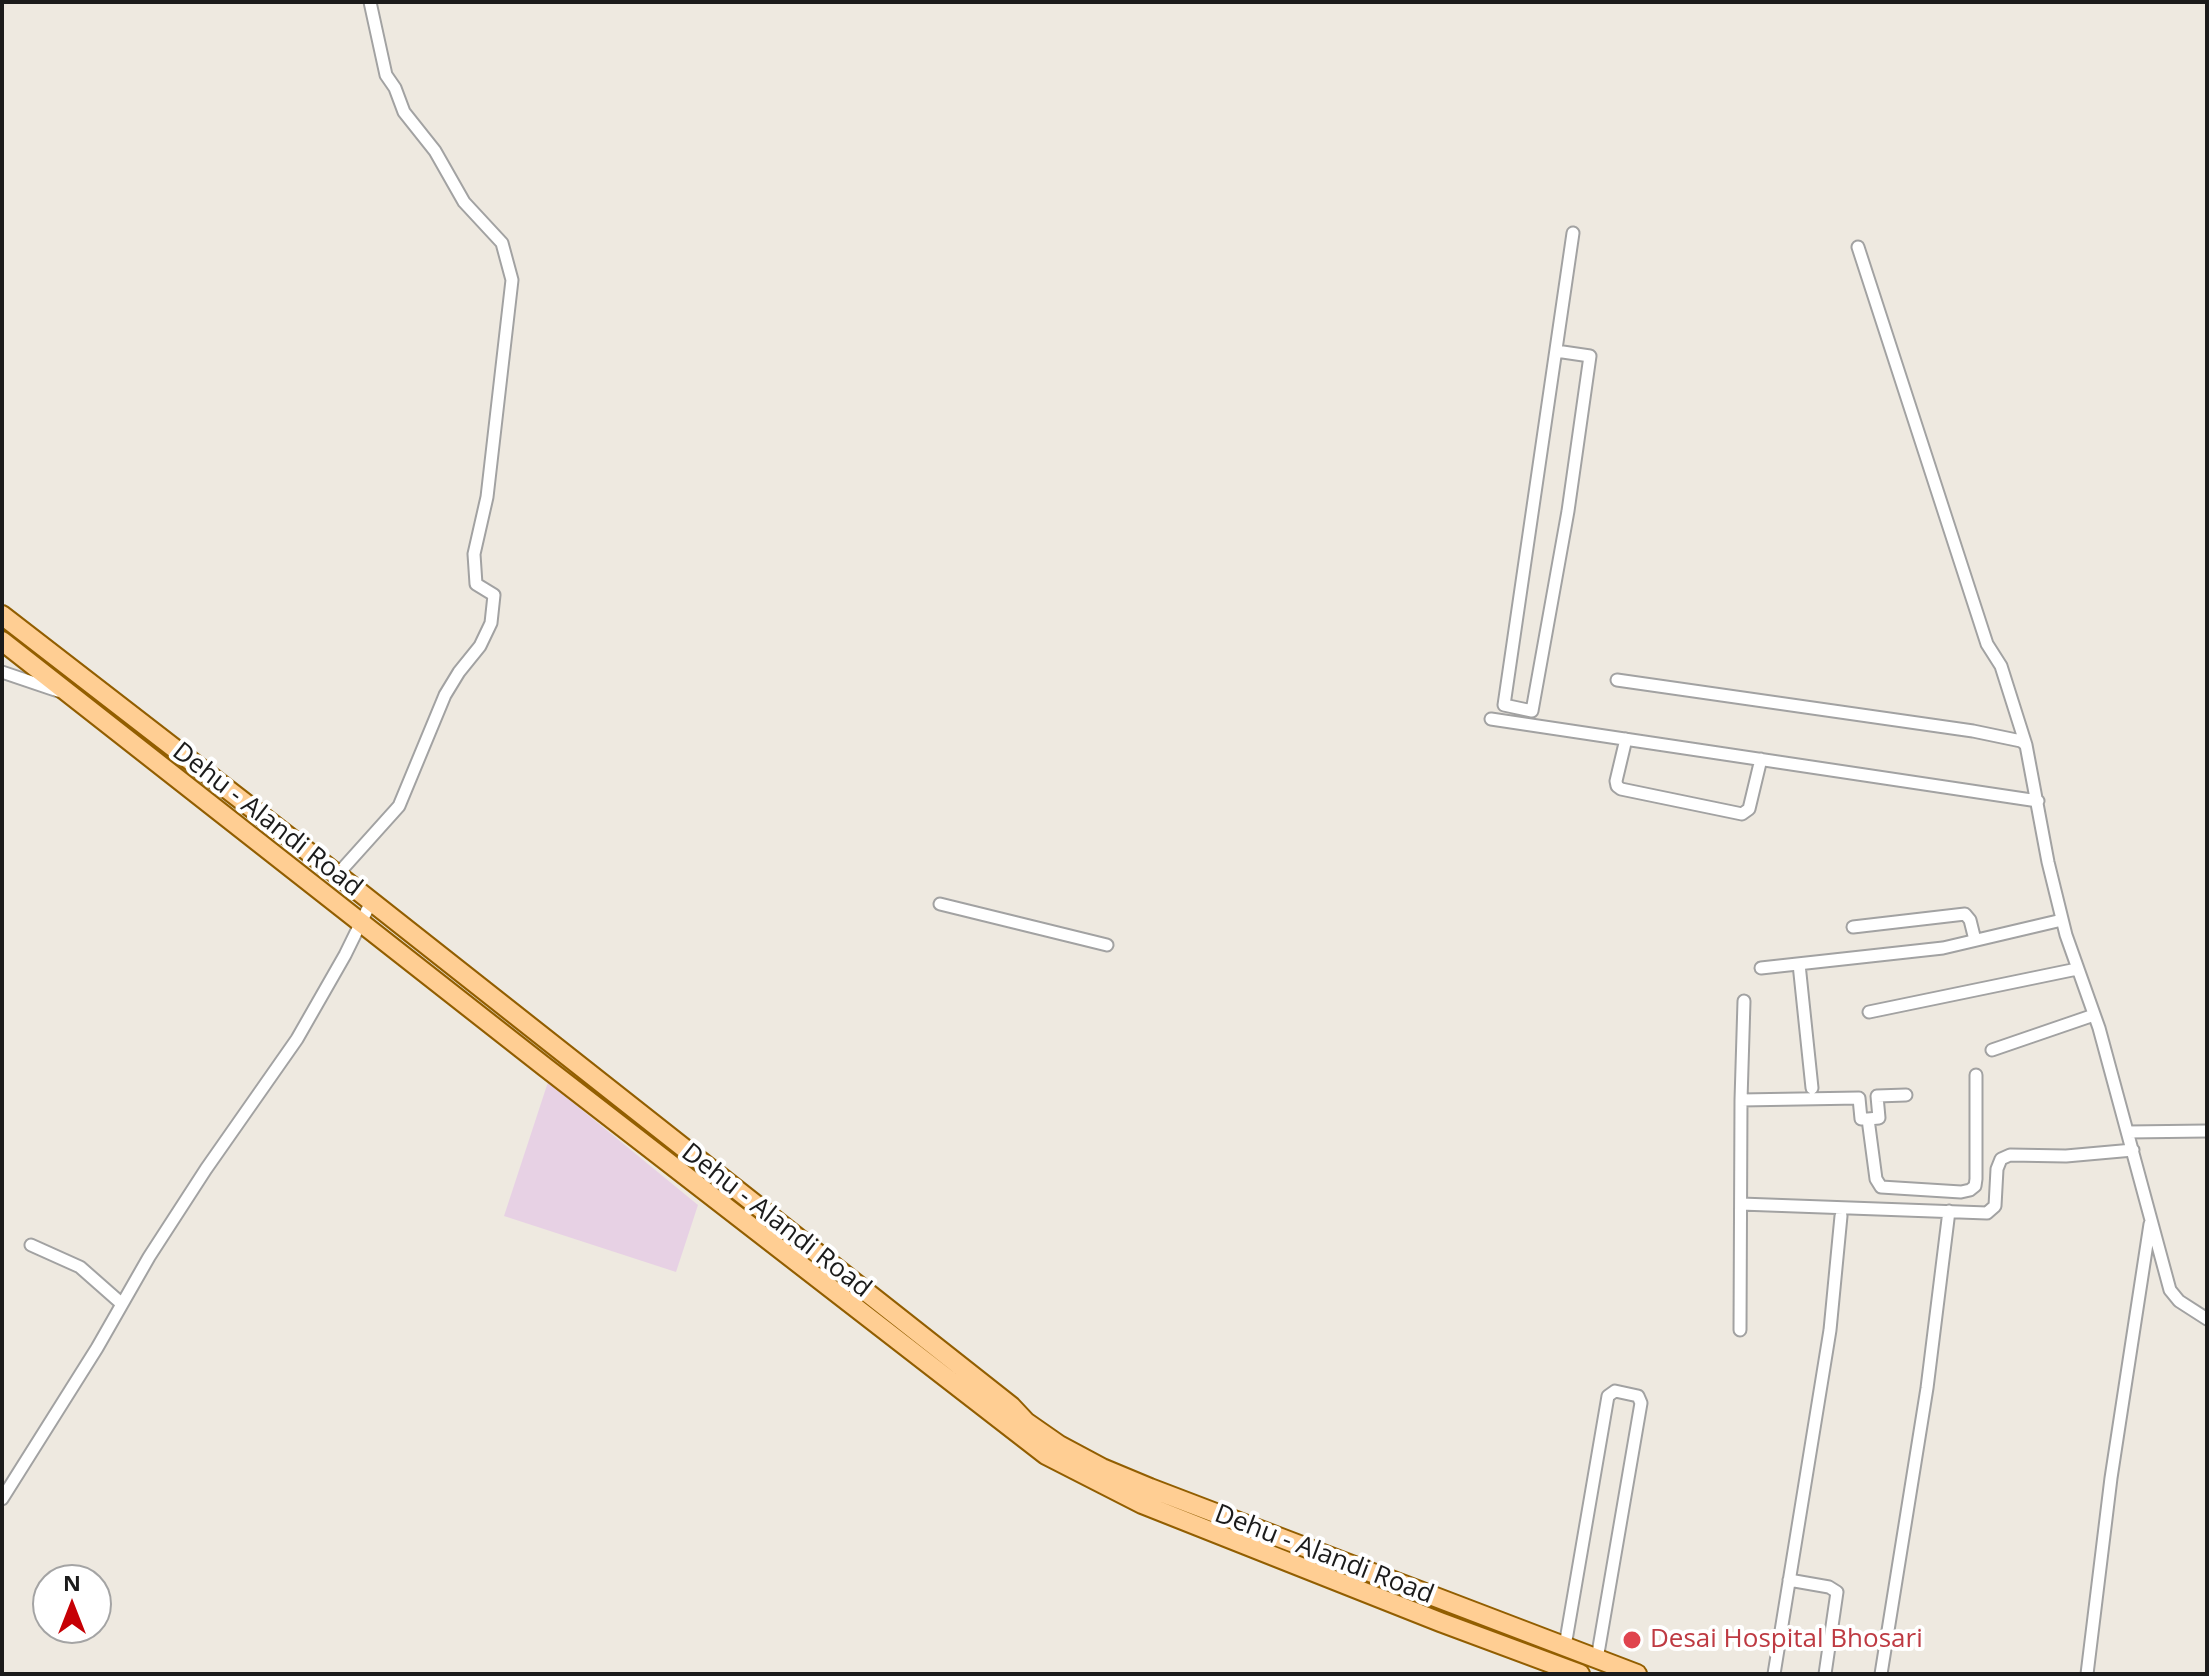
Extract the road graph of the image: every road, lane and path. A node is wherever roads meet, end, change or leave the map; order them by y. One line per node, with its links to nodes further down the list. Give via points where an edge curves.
1 (370, 2): 19 (street, via 386,75 404,112 435,151 464,202 502,243 512,280 487,497 474,554 476,584 494,595 491,623 445,695 399,806)
2 (1573, 233): 4 (street)
3 (1858, 247): 16 (street, via 1987,644 2001,666)
4 (1556, 351): 10 (street, via 1504,705); 10 (street, via 1590,356 1532,711)
5 (2, 615): 13 (main road, Dehu - Alandi Road)
6 (2, 641): 9 (main road, Dehu - Alandi Road)
7 (2, 672): 9 (street)
8 (1617, 680): 16 (street, via 1973,731)
9 (71, 695): 15 (main road, Dehu - Alandi Road)
10 (1518, 708): 12 (street)
11 (1491, 719): 12 (street)
12 (1516, 723): 14 (street)
13 (148, 728): 15 (main road); 19 (main road, Dehu - Alandi Road)
14 (1626, 739): 17 (street); 17 (street, via 1616,781 1621,789 1742,814 1749,809)
15 (135, 745): 22 (main road, Dehu - Alandi Road)
16 (2026, 745): 18 (street)
17 (1761, 759): 18 (street)
18 (2038, 801): 23 (street)
19 (337, 875): 20 (main road, Dehu - Alandi Road)
20 (371, 902): 22 (street); 52 (main road, Dehu - Alandi Road, via 1059,1445 1150,1488)
21 (940, 904): 26 (street)
22 (360, 920): 47 (street, via 297,1039 199,1180); 54 (main road, Dehu - Alandi Road, via 1046,1455 1142,1504)
23 (2062, 920): 25 (street); 29 (street)
24 (1853, 927): 25 (street, via 1965,914)
25 (1975, 940): 27 (street)
26 (1107, 945)
27 (1799, 964): 28 (street); 35 (street)
28 (1761, 968)
29 (2077, 969): 31 (street); 32 (street)
30 (1744, 1001): 37 (street)
31 (1869, 1012)
32 (2094, 1015): 33 (street); 40 (street)
33 (1992, 1050)
34 (1976, 1075): 38 (street, via 1976,1179 1970,1190 1881,1187)
35 (1812, 1088)
36 (1906, 1095): 38 (street, via 1877,1096 1879,1118)
37 (1741, 1100): 38 (street, via 1859,1098 1861,1119); 42 (street)
38 (1868, 1119)
39 (2207, 1131): 40 (street)
40 (2128, 1132): 41 (street)
41 (2133, 1150): 43 (street, via 2010,1155 1998,1164 1991,1211); 44 (street)
42 (1741, 1204): 43 (street); 49 (street)
43 (1949, 1211): 58 (street)
44 (2152, 1215): 48 (street, via 2170,1290); 59 (street)
45 (1841, 1216): 51 (street, via 1830,1330)
46 (31, 1245): 47 (street, via 80,1267)
47 (122, 1304): 50 (street)
48 (2207, 1319)
49 (1740, 1330)
50 (2, 1499)
51 (1789, 1580): 56 (street); 57 (street, via 1837,1592)
52 (1565, 1646): 53 (main road, Dehu - Alandi Road); 53 (street, via 1608,1396 1615,1391 1638,1396 1641,1403)
53 (1597, 1659): 55 (main road, Dehu - Alandi Road)
54 (1580, 1674)
55 (1637, 1674)
56 (1774, 1674)
57 (1825, 1674)
58 (1881, 1674)
59 (2087, 1674)

